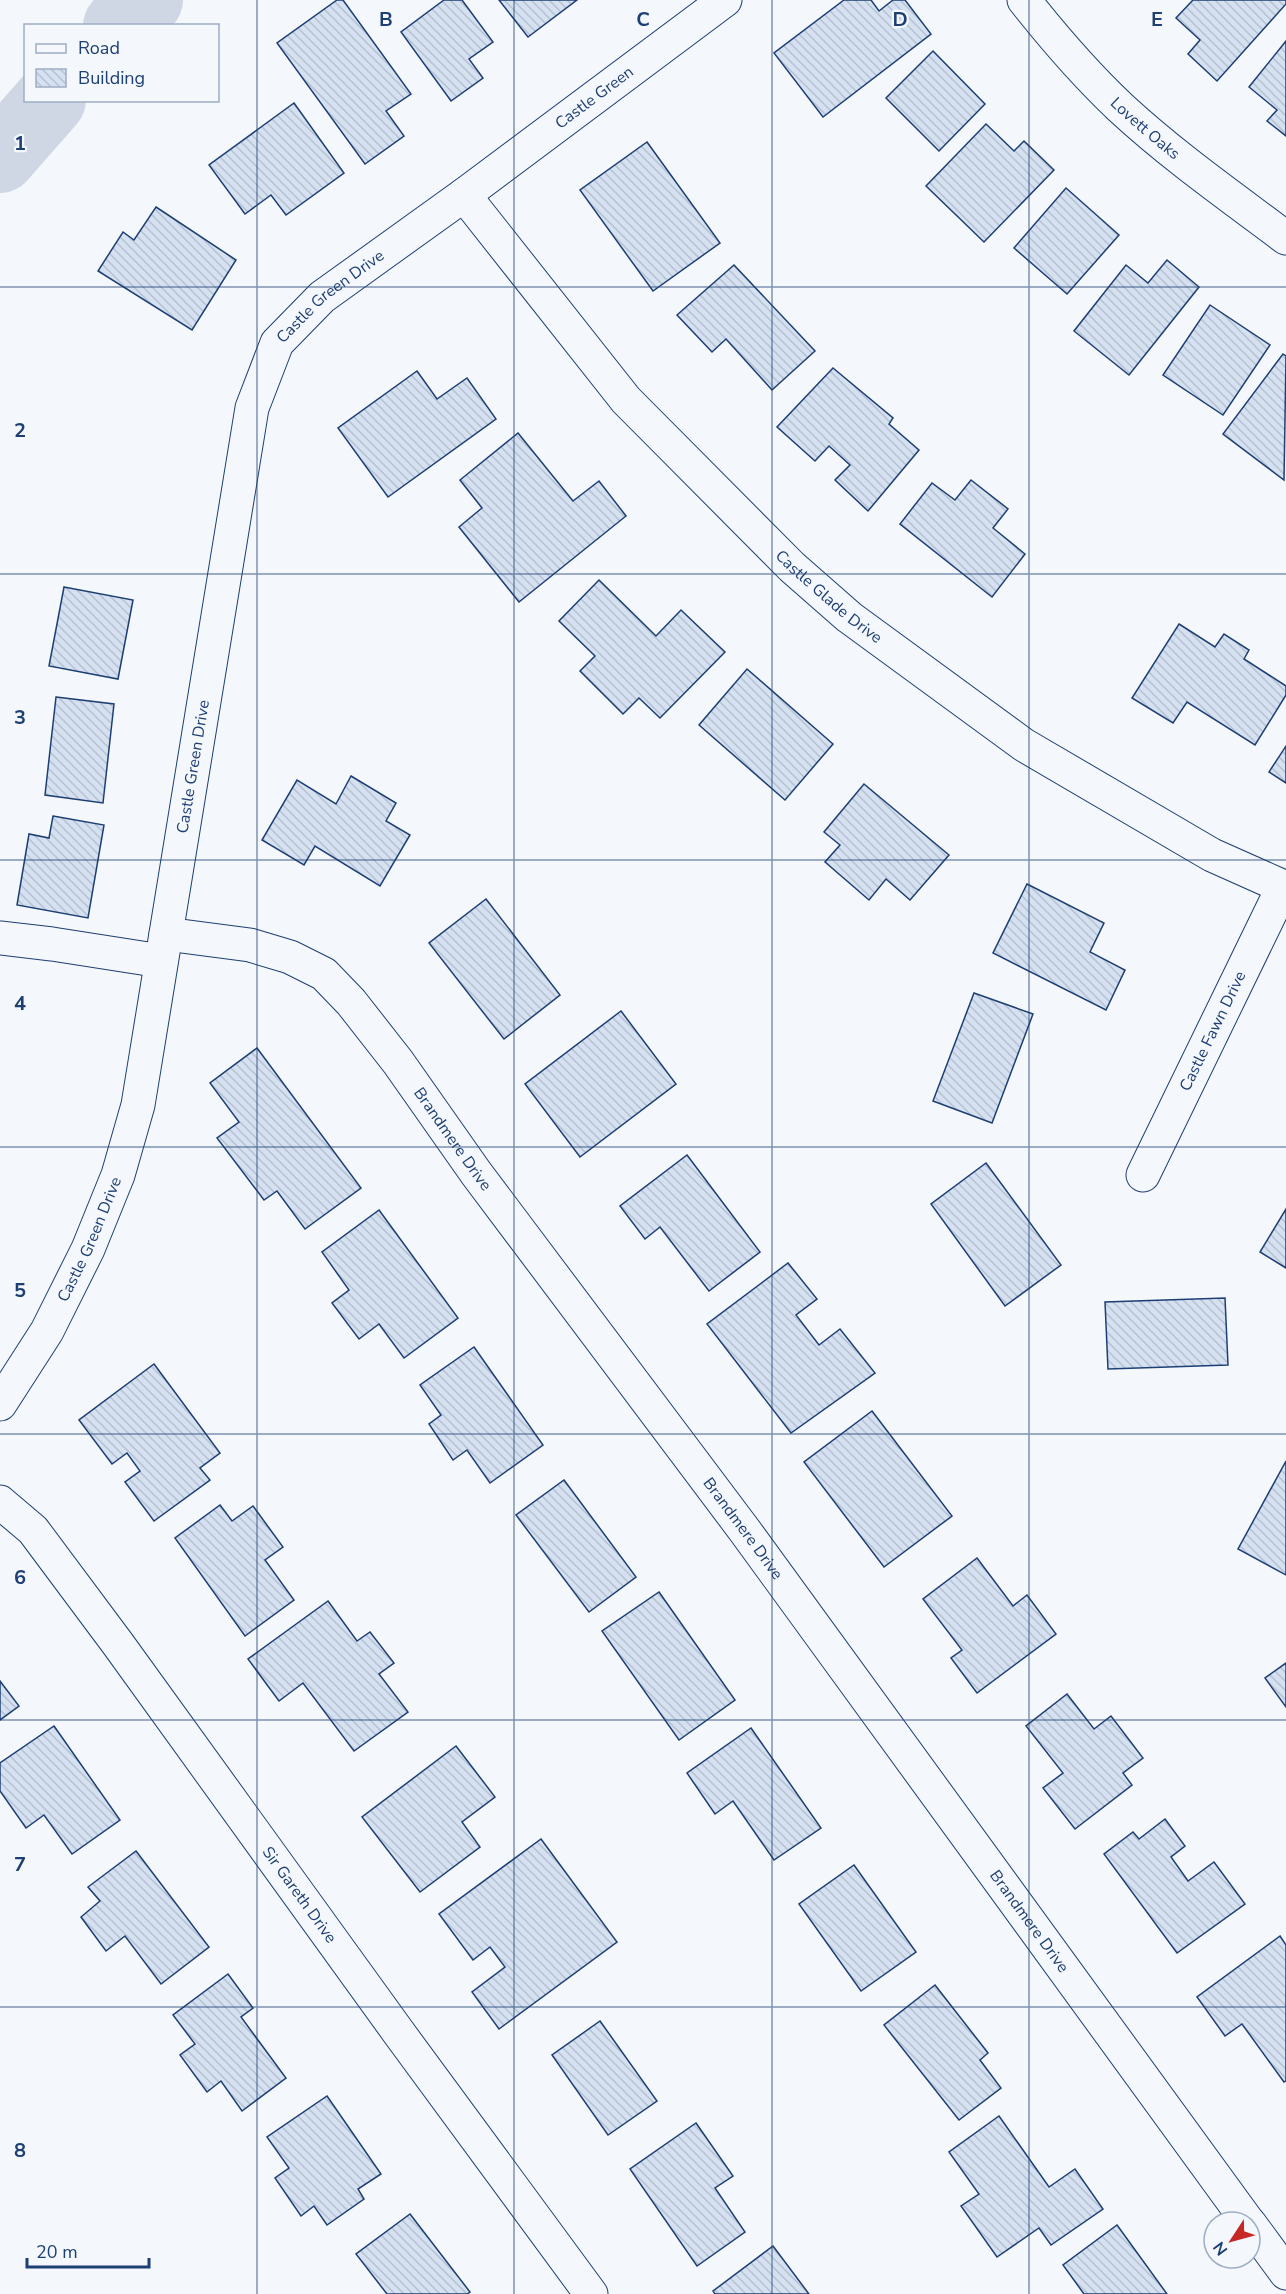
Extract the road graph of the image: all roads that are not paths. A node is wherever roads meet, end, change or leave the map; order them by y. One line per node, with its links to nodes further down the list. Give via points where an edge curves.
1 (725, 0): 3 (street, Castle Green)
2 (1024, 0): 4 (street, Lovett Oaks, via 1060,46 1120,107 1185,163)
3 (464, 195): 5 (street, Castle Glade Drive, via 626,400 792,567 849,617 1024,745 1212,855); 7 (street, Castle Green Drive, via 322,297 277,343 252,408)
4 (1286, 238)
5 (1284, 887): 8 (street, Castle Fawn Drive)
6 (0, 938): 7 (street, Brandmere Drive, via 52,944)
7 (163, 947): 9 (street, Castle Green Drive, via 138,1105 118,1175 88,1249 47,1330); 11 (street, Brandmere Drive, via 250,945 290,957 324,974 351,1002 745,1531)
8 (1143, 1175)
9 (0, 1404)
10 (0, 1502): 14 (street, Sir Gareth Drive, via 33,1530)
11 (1240, 2210)
12 (1262, 2241): 13 (street, Brandmere Drive)
13 (1286, 2273)
14 (591, 2294)

